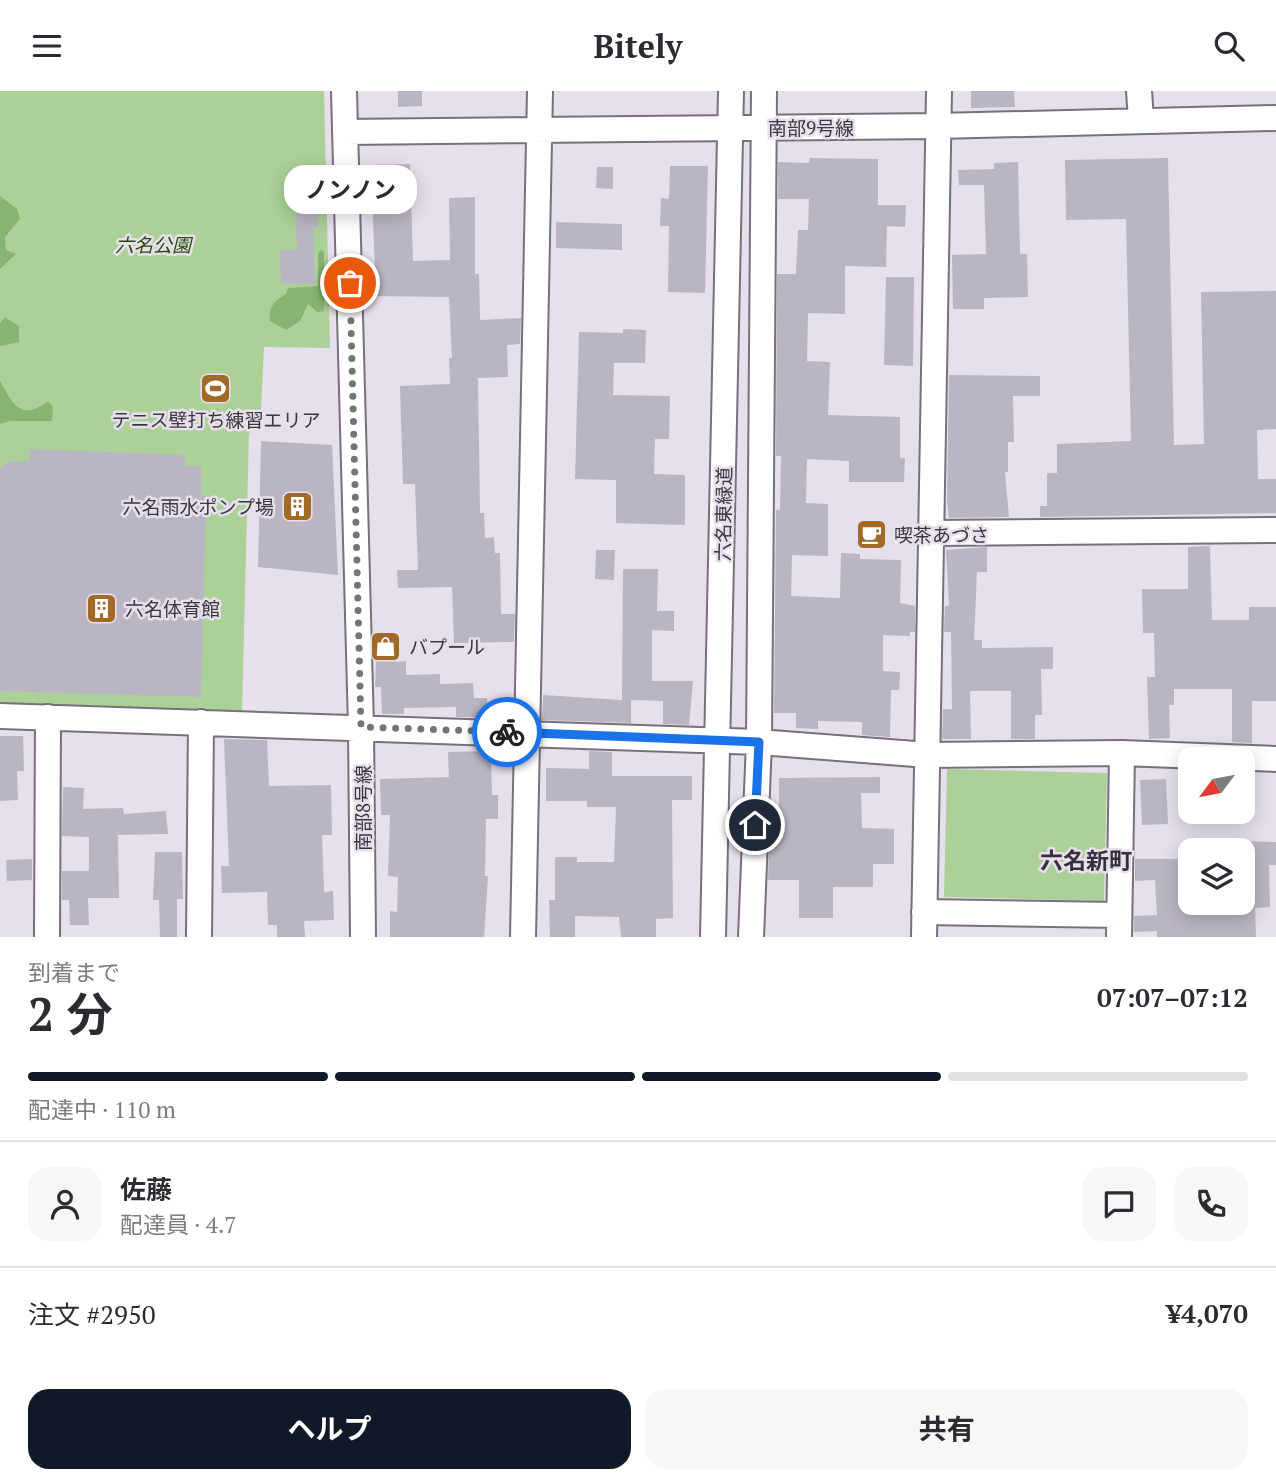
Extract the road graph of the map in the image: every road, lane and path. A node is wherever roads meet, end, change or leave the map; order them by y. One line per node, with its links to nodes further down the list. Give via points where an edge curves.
1 (344, 91): 13 (street, 南部8号線)
2 (540, 91): 12 (street)
3 (732, 91): 10 (street, 六名東緑道)
4 (764, 91): 11 (street, 六名東緑道)
5 (939, 91): 9 (street)
6 (1139, 91): 8 (street)
7 (1276, 118): 8 (street, 南部9号線)
8 (1141, 120): 9 (street, 南部9号線)
9 (937, 126): 11 (street, 南部9号線); 15 (street)
10 (731, 127): 11 (street, 南部9号線); 12 (street, 南部9号線); 22 (street, 六名東緑道)
11 (763, 128): 21 (street, 六名東緑道)
12 (540, 129): 13 (street, 南部9号線); 20 (street)
13 (345, 132): 19 (street, 南部8号線)
14 (1276, 530): 15 (street)
15 (933, 533): 24 (street)
16 (0, 716): 17 (street)
17 (48, 717): 18 (street); 28 (street)
18 (201, 722): 19 (street); 29 (street)
19 (361, 727): 20 (street); 30 (street, 南部8号線)
20 (526, 733): 22 (street); 31 (street)
21 (759, 742): 22 (street); 24 (street); 33 (street, 六名東緑道)
22 (718, 743): 32 (street, 六名東緑道)
23 (1122, 754): 24 (street); 25 (street); 27 (street)
24 (928, 755): 26 (street)
25 (1276, 759)
26 (924, 912): 27 (street); 34 (street)
27 (1119, 926)
28 (47, 937)
29 (199, 937)
30 (363, 937)
31 (523, 937)
32 (713, 937)
33 (751, 937)
34 (924, 937)

